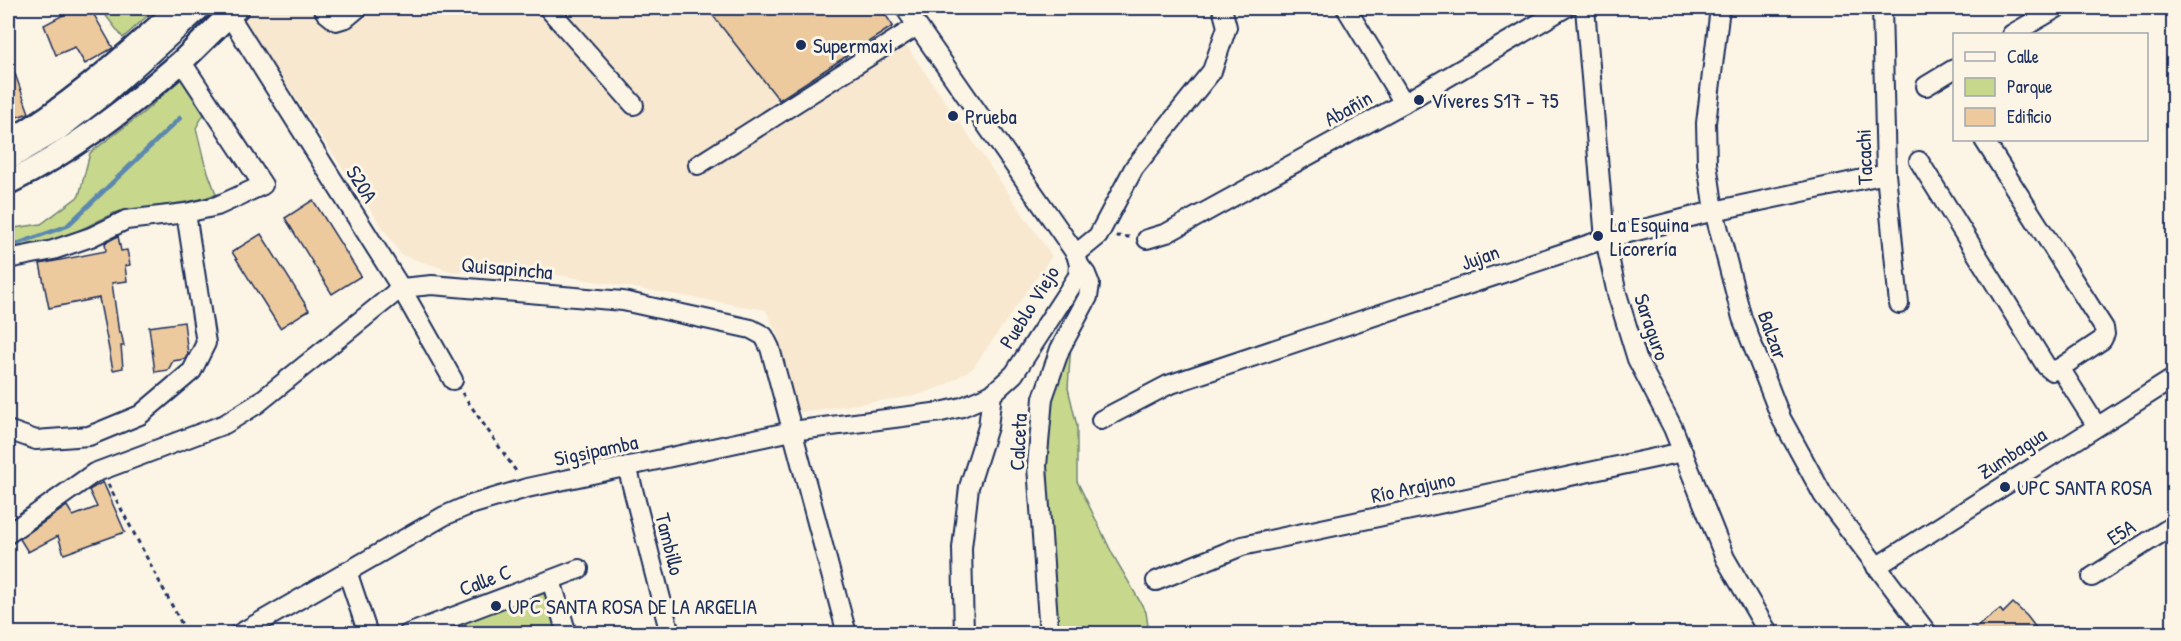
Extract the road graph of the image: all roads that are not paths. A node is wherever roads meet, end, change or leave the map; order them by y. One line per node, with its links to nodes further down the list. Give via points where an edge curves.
1 (179, 8): 23 (main road, via 69,102)
2 (202, 8): 24 (street, via 105,95 57,132)
3 (323, 8): 4 (street, via 336,21 342,21)
4 (358, 8)
5 (549, 8): 21 (street)
6 (904, 8): 15 (street, Pueblo Viejo)
7 (1222, 8): 35 (street, via 1227,27 1212,71 1134,168 1099,234)
8 (1346, 8): 20 (street)
9 (1565, 8): 20 (street, Abañin)
10 (1585, 8): 33 (street, Saraguro)
11 (1720, 8): 30 (street, Balzar, via 1706,123)
12 (1882, 8): 27 (street, Tacachi)
13 (2057, 8): 16 (street)
14 (231, 10): 17 (main road); 28 (street, via 126,100); 36 (street, S20A)
15 (917, 26): 26 (street); 35 (street, Pueblo Viejo)
16 (2014, 33)
17 (181, 62): 29 (main road, via 92,134); 31 (street, via 263,185 218,206)
18 (1953, 70): 19 (street)
19 (1926, 86)
20 (1404, 103): 32 (street, Abañin, via 1167,233)
21 (634, 105)
22 (1985, 141): 38 (street, via 2104,328 2103,340)
23 (8, 142)
24 (8, 161)
25 (1919, 161): 38 (street, via 2046,366 2052,371)
26 (698, 165)
27 (1886, 174): 30 (street, Jujan); 37 (street, Tacachi)
28 (8, 176)
29 (8, 183)
30 (1714, 211): 33 (street, Jujan); 50 (street, Balzar, via 1742,318 1781,418 1823,495)
31 (186, 213): 34 (street, via 126,220 91,237); 44 (street, via 206,343 192,371 140,415 89,436 36,440)
32 (1147, 239)
33 (1605, 239): 42 (street, Jujan, via 1168,385); 46 (street, Saraguro, via 1637,359)
34 (8, 259)
35 (1078, 260): 41 (street, Pueblo Viejo, via 1078,276 1014,374); 63 (street, Calceta, via 1090,284 1088,297 1059,349 1043,398 1037,466)
36 (401, 288): 40 (street, S20A); 45 (street, Quisapincha, via 432,285 623,301 751,329 764,336 771,348); 49 (street, via 257,404 225,424 94,473)
37 (1899, 304)
38 (2060, 368): 43 (street)
39 (2174, 378): 43 (street, Zumbagua)
40 (453, 380)
41 (992, 394): 45 (street, Sigsipamba, via 940,412); 62 (street, via 988,427 969,487 962,548)
42 (1101, 420)
43 (2096, 425): 50 (street, Zumbagua)
44 (8, 430)
45 (792, 430): 47 (street, Sigsipamba); 61 (street, Quisapincha)
46 (1683, 452): 55 (street, Río Arajuno, via 1242,546); 64 (street, Saraguro, via 1725,558)
47 (627, 466): 52 (street, Sigsipamba, via 466,506); 60 (street, Tambillo)
48 (2174, 525): 53 (street, E5A)
49 (8, 534)
50 (1876, 567): 65 (street, Balzar)
51 (579, 569): 54 (street, Calle C)
52 (346, 571): 56 (street, Sigsipamba); 57 (street)
53 (2092, 577)
54 (551, 580): 58 (street, Calle C); 59 (street)
55 (1156, 580)
56 (239, 633)
57 (368, 633)
58 (408, 633)
59 (567, 633)
60 (670, 633)
61 (847, 633)
62 (964, 633)
63 (1049, 633)
64 (1769, 633)
65 (1928, 633)

